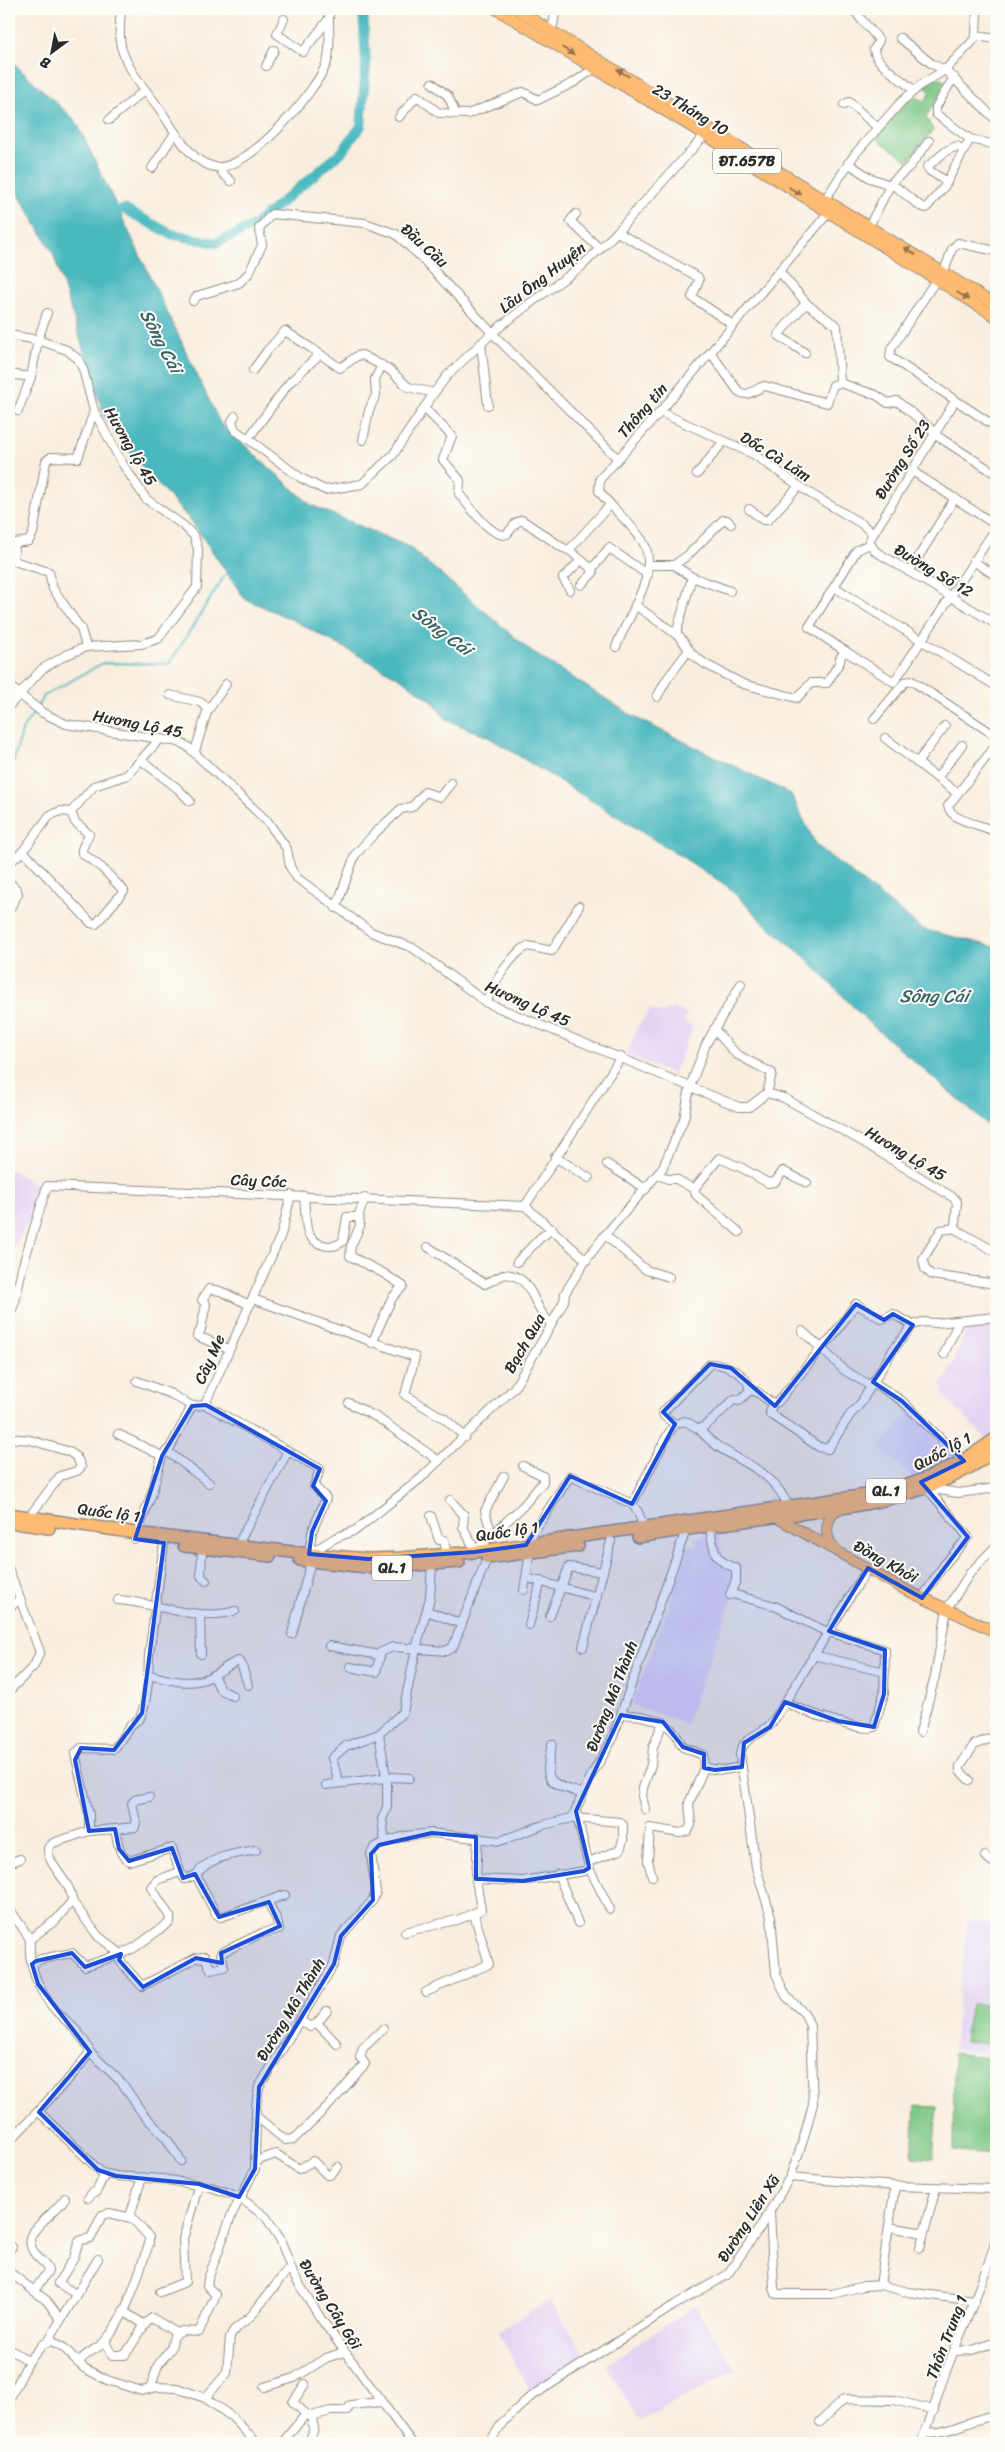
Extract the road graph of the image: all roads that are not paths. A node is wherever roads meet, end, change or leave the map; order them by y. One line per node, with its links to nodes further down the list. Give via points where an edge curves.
1 (120, 9): 20 (street, via 121,49)
2 (329, 9): 9 (street)
3 (496, 9): 10 (main road, 23 Tháng 10 / ĐT.657B)
4 (516, 9): 10 (main road, 23 Tháng 10 / ĐT.657B)
5 (556, 9): 10 (street)
6 (854, 9): 21 (street, via 880,41 874,50 876,56)
7 (977, 9): 11 (street)
8 (284, 19): 9 (street, via 277,34 303,52)
9 (328, 20): 35 (street, via 327,62 295,112 248,154)
10 (549, 34): 16 (main road, 23 Tháng 10 / ĐT.657B, one-way to 16); 40 (main road, 23 Tháng 10 / ĐT.657B, one-way to 10)
11 (976, 36): 13 (street); 17 (street, Thông tin)
12 (900, 38): 17 (street, via 932,64)
13 (996, 39)
14 (274, 50): 15 (street)
15 (266, 66)
16 (595, 68): 23 (street, via 538,100 523,92 473,113); 29 (main road, 23 Tháng 10 / ĐT.657B)
17 (945, 70): 18 (street); 21 (street, Thông tin)
18 (954, 78): 26 (street); 30 (street, via 935,112)
19 (432, 83): 23 (street, via 450,100)
20 (145, 90): 25 (street); 28 (street)
21 (913, 90): 27 (street, Thông tin)
22 (844, 105): 27 (street, via 849,102)
23 (456, 114): 24 (street, via 439,113 417,96)
24 (399, 117)
25 (110, 120)
26 (996, 120)
27 (878, 128): 34 (street, Thông tin)
28 (175, 133): 35 (street, via 198,159 212,167); 36 (street)
29 (705, 135): 40 (main road, 23 Tháng 10 / ĐT.657B, one-way to 40); 43 (street, Lầu Ông Huyện)
30 (970, 138): 32 (street); 33 (street)
31 (929, 141): 39 (street)
32 (996, 145)
33 (964, 150): 38 (street); 38 (street, via 956,146 928,167)
34 (848, 163): 39 (street, via 870,178); 40 (street, Thông tin)
35 (221, 167): 37 (street)
36 (152, 168)
37 (230, 181)
38 (947, 182): 39 (street, via 924,208)
39 (891, 185): 42 (street)
40 (830, 205): 42 (main road, 23 Tháng 10 / ĐT.657B); 46 (street, Thông tin); 48 (main road, 23 Tháng 10 / ĐT.657B)
41 (576, 214): 44 (street, via 570,221)
42 (869, 226): 47 (main road, 23 Tháng 10 / ĐT.657B, one-way to 42)
43 (616, 232): 44 (street, Lầu Ông Huyện); 55 (street, via 698,277 692,297)
44 (600, 249): 56 (street, Lầu Ông Huyện, via 578,270)
45 (996, 251): 47 (street, via 958,243 953,246)
46 (779, 271): 50 (street); 55 (street, Thông tin)
47 (944, 272): 51 (main road, 23 Tháng 10 / ĐT.657B)
48 (936, 280): 51 (main road, 23 Tháng 10 / ĐT.657B, one-way to 51); 69 (street, via 889,354 894,361)
49 (194, 301): 56 (street, Đầu Cầu, via 197,296 239,283 249,273 262,245 259,228 272,214 365,222 393,232 405,241)
50 (806, 303): 61 (street, via 778,335); 67 (street, via 837,326)
51 (984, 303): 52 (main road, 23 Tháng 10 / ĐT.657B); 54 (main road, 23 Tháng 10 / ĐT.657B)
52 (996, 305)
53 (47, 313): 58 (street)
54 (996, 317)
55 (733, 326): 60 (street, Thông tin)
56 (492, 333): 59 (street, Lầu Ông Huyện); 81 (street, Đầu Cầu)
57 (9, 335): 58 (street, Hương lộ 45)
58 (38, 340): 66 (street); 73 (street, Hương lộ 45, via 67,350 78,359)
59 (481, 343): 68 (street, Lầu Ông Huyện); 70 (street)
60 (711, 352): 67 (street, via 742,394 765,386 826,403 832,386); 74 (street, Thông tin)
61 (804, 353)
62 (320, 354): 63 (street, via 340,368 360,355); 64 (street, via 285,331 266,350); 78 (street, via 289,383)
63 (382, 365): 68 (street, via 408,387); 79 (street, via 375,379 376,394)
64 (253, 370)
65 (9, 374): 66 (street)
66 (31, 377): 72 (street)
67 (840, 383): 77 (street, via 876,395 888,403 897,401)
68 (434, 392): 71 (street, Lầu Ông Huyện)
69 (955, 401): 76 (street); 77 (street, Đường Số 23)
70 (488, 405)
71 (424, 408): 78 (street, Lầu Ông Huyện, via 393,455 364,483 349,488 328,490 315,486); 94 (street, via 452,436 443,461 460,480 459,494 485,525 504,536 522,520)
72 (18, 411)
73 (94, 411): 93 (street, via 78,458 51,457 46,460 32,536 29,541); 113 (street, Hương lộ 45, via 146,499 194,536 198,549 198,578 195,590 158,639 141,644)
74 (660, 412): 80 (street, Dốc Cà Lăm); 81 (street, Thông tin)
75 (235, 416): 78 (street, Lầu Ông Huyện, via 232,421 234,428)
76 (996, 426)
77 (934, 433): 82 (street, Đường Số 23); 84 (street)
78 (248, 439)
79 (363, 440)
80 (724, 441): 83 (street); 85 (street, Dốc Cà Lăm, via 753,454)
81 (618, 459): 87 (street, Thông tin, via 598,484)
82 (912, 471): 86 (street); 91 (street, Đường Số 23)
83 (697, 474)
84 (996, 474)
85 (799, 486): 88 (street, via 768,520 763,520); 91 (street, Dốc Cà Lăm)
86 (955, 498): 90 (street); 100 (street)
87 (609, 506): 94 (street); 97 (street, Thông tin, via 640,538 645,546)
88 (749, 509)
89 (731, 524): 98 (street, via 723,520)
90 (996, 526): 96 (street)
91 (872, 533): 92 (street, Đường Số 12)
92 (870, 544): 100 (street, Đường Số 12, via 875,551); 105 (street, via 857,550)
93 (11, 546): 113 (street, via 14,561 49,572 53,589 80,626)
94 (569, 550): 95 (street)
95 (580, 561): 99 (street); 106 (street, via 563,578)
96 (973, 561): 102 (street); 108 (street)
97 (648, 565): 98 (street); 101 (street, Thông tin)
98 (674, 565): 103 (street)
99 (592, 570): 101 (street, via 609,548); 104 (street)
100 (909, 572): 108 (street, Đường Số 12)
101 (648, 575): 109 (street, Thông tin)
102 (996, 576)
103 (692, 577): 107 (street); 111 (street)
104 (581, 585)
105 (834, 587): 112 (street); 116 (street, via 809,627)
106 (570, 590)
107 (730, 591)
108 (951, 596): 110 (street, Đường Số 12); 112 (street)
109 (635, 605): 111 (street); 114 (street, Thông tin)
110 (996, 624)
111 (676, 634): 115 (street)
112 (922, 640): 116 (street, via 894,682); 119 (street)
113 (86, 647): 120 (street, Hương lộ 45, via 51,663)
114 (616, 647)
115 (689, 650): 116 (street, via 705,664 738,682 795,699 811,683 827,683); 122 (street)
116 (845, 651)
117 (226, 684): 124 (street)
118 (9, 686): 120 (street, Hương Lộ 45)
119 (996, 686)
120 (18, 694): 123 (street, Hương lộ 45); 129 (street, Hương Lộ 45, via 43,713 66,724)
121 (170, 695): 124 (street, via 200,702)
122 (658, 697)
123 (9, 706)
124 (209, 709): 132 (street)
125 (874, 719): 127 (street, via 904,682 912,681)
126 (945, 726): 134 (street)
127 (996, 736)
128 (885, 738): 134 (street)
129 (160, 739): 132 (street, Hương Lộ 45, via 178,742); 133 (street)
130 (962, 745): 135 (street)
131 (995, 748): 137 (street)
132 (194, 751): 145 (street, Hương Lộ 45, via 268,822 286,848 290,867 297,878)
133 (141, 760): 138 (street); 139 (street, via 127,775 94,786)
134 (917, 763): 135 (street)
135 (937, 778): 137 (street)
136 (451, 783): 145 (street, via 440,797 425,792 412,807 401,809 375,833 353,859)
137 (957, 794): 140 (street, via 949,804 949,810)
138 (190, 801)
139 (71, 812): 141 (street, via 50,815); 141 (street, via 75,822 89,834 82,853 124,891 96,924 91,923)
140 (996, 833)
141 (22, 851): 142 (street)
142 (9, 864)
143 (9, 882): 146 (street, via 18,894)
144 (579, 906): 148 (street, via 552,951 528,946 517,954 490,989)
145 (336, 908): 148 (street, Hương Lộ 45, via 376,935 413,948)
146 (9, 910)
147 (741, 984): 149 (street, Bạch Qua)
148 (487, 1003): 150 (street, Hương Lộ 45)
149 (714, 1029): 151 (street, Bạch Qua); 152 (street, via 736,1054 772,1073)
150 (621, 1057): 151 (street, Hương Lộ 45); 153 (street)
151 (690, 1087): 152 (street, Hương Lộ 45, via 742,1108 749,1107); 155 (street, Bạch Qua, via 684,1119)
152 (767, 1093): 165 (street, Hương Lộ 45, via 784,1098 863,1142 956,1200)
153 (555, 1157): 156 (street); 163 (street)
154 (607, 1164): 158 (street)
155 (659, 1175): 158 (street, Bạch Qua); 159 (street, via 676,1179)
156 (590, 1178)
157 (807, 1183): 159 (street, via 784,1171 774,1182 768,1183 719,1158)
158 (646, 1189): 168 (street, Bạch Qua)
159 (694, 1189): 167 (street, via 696,1196)
160 (291, 1196): 161 (street, Cây Cóc); 175 (street, Cây Me, via 281,1235); 176 (street, Cây Cóc, via 47,1186)
161 (304, 1196): 162 (street, Cây Cóc); 164 (street, via 308,1231 326,1246 333,1247 343,1240 346,1217)
162 (365, 1198): 163 (street, Cây Cóc); 164 (street)
163 (525, 1206): 166 (street)
164 (359, 1217): 182 (street, via 360,1226 351,1246 351,1258 403,1286 392,1298)
165 (956, 1228): 170 (street); 174 (street, via 941,1230 924,1259 925,1269 932,1275)
166 (554, 1229): 171 (street); 172 (street, via 541,1237)
167 (739, 1232)
168 (604, 1235): 171 (street, Bạch Qua); 173 (street, via 646,1270)
169 (428, 1247): 179 (street, via 485,1284 505,1274 521,1279 531,1290 539,1312)
170 (996, 1252)
171 (586, 1260): 179 (street, Bạch Qua)
172 (517, 1262)
173 (669, 1277)
174 (996, 1284)
175 (251, 1302): 182 (street); 184 (street, Cây Me); 184 (street, via 220,1291 209,1289 205,1292 202,1300 207,1309 196,1336)
176 (9, 1317)
177 (996, 1317): 178 (street)
178 (959, 1321): 180 (street); 185 (street)
179 (550, 1323): 196 (street, Bạch Qua, via 514,1388)
180 (913, 1325): 183 (street, via 893,1314 882,1319 856,1304); 187 (street)
181 (802, 1331): 183 (street)
182 (372, 1343): 196 (street, via 415,1357 405,1394 445,1419)
183 (821, 1348): 187 (street, via 844,1370); 189 (street, via 783,1397)
184 (228, 1349): 191 (street, Cây Me)
185 (944, 1354)
186 (137, 1381): 192 (street)
187 (872, 1384): 189 (street, via 832,1445 826,1449 797,1434 770,1414); 202 (street, via 902,1402)
188 (750, 1390): 189 (street); 193 (street, via 747,1380 731,1368 710,1364 663,1412); 194 (street)
189 (772, 1403)
190 (349, 1404): 203 (street, via 370,1413)
191 (206, 1405): 192 (street); 200 (street, Cây Me)
192 (192, 1406): 201 (street)
193 (675, 1424): 194 (street, via 685,1422); 211 (street)
194 (699, 1429): 212 (street, via 713,1444 757,1468 773,1481)
195 (118, 1434): 201 (street)
196 (465, 1437): 203 (street, Bạch Qua)
197 (9, 1438): 217 (street, via 27,1439 67,1451 80,1464 77,1472 60,1476)
198 (996, 1438): 202 (highway, Quốc lộ 1 / QL.1)
199 (996, 1450): 207 (highway, Quốc lộ 1 / QL.1, via 969,1468)
200 (288, 1452): 227 (street); 234 (street, Cây Me, via 320,1469 314,1486 326,1498 312,1532)
201 (165, 1454): 206 (street); 224 (street)
202 (964, 1461): 209 (highway, Quốc lộ 1 / QL.1, via 914,1484)
203 (439, 1462): 234 (street, Bạch Qua, via 360,1527 330,1540)
204 (523, 1466): 223 (street, via 543,1476 543,1482)
205 (504, 1476): 223 (street, via 485,1511)
206 (209, 1482)
207 (927, 1488): 208 (street, via 958,1493); 214 (highway, Quốc lộ 1 / QL.1, via 880,1502); 246 (street, via 968,1537)
208 (996, 1488)
209 (846, 1499): 212 (highway, Quốc lộ 1 / QL.1); 214 (main road)
210 (450, 1500): 231 (street, via 464,1515 463,1527)
211 (632, 1504): 221 (street); 230 (street, via 570,1476 530,1538)
212 (789, 1507): 213 (highway, Quốc lộ 1 / QL.1)
213 (765, 1510): 218 (main road, Đồng Khởi); 221 (highway, Quốc lộ 1 / QL.1)
214 (835, 1510): 218 (highway, Quốc lộ 1 / QL.1); 232 (main road, via 828,1521 828,1536)
215 (9, 1514): 217 (highway, Quốc lộ 1 / QL.1)
216 (432, 1516): 233 (street, via 439,1540 444,1540)
217 (29, 1517): 224 (highway, Quốc lộ 1 / QL.1)
218 (776, 1517): 220 (highway, Quốc lộ 1 / QL.1); 232 (main road, Đồng Khởi)
219 (9, 1522): 224 (highway, Quốc lộ 1 / QL.1)
220 (710, 1527): 222 (highway, Quốc lộ 1 / QL.1); 258 (street, via 716,1556 722,1563 736,1568 733,1595 775,1606)
221 (644, 1528): 230 (highway, Quốc lộ 1 / QL.1)
222 (686, 1530): 225 (highway, Quốc lộ 1 / QL.1); 275 (street, Đường Mâ Thành)
223 (492, 1535): 231 (street)
224 (136, 1536): 226 (highway, Quốc lộ 1 / QL.1); 227 (highway, Quốc lộ 1 / QL.1)
225 (611, 1541): 230 (highway, Quốc lộ 1 / QL.1); 239 (street)
226 (164, 1543): 229 (highway, Quốc lộ 1 / QL.1); 249 (street)
227 (238, 1544): 234 (highway, Quốc lộ 1 / QL.1)
228 (996, 1546): 251 (street, via 970,1573)
229 (202, 1548): 234 (highway, Quốc lộ 1 / QL.1); 241 (street, via 201,1576)
230 (529, 1548): 231 (highway, Quốc lộ 1 / QL.1); 235 (highway, Quốc lộ 1 / QL.1); 240 (street)
231 (475, 1551): 233 (highway, Quốc lộ 1 / QL.1)
232 (839, 1552): 237 (main road, Đồng Khởi)
233 (447, 1556): 234 (highway, Quốc lộ 1 / QL.1)
234 (310, 1558): 236 (highway, Quốc lộ 1 / QL.1, via 376,1568); 260 (street)
235 (487, 1558): 236 (highway, Quốc lộ 1 / QL.1); 256 (street)
236 (432, 1565): 253 (street)
237 (868, 1568): 246 (main road, Đồng Khởi); 258 (street)
238 (9, 1570): 247 (street)
239 (603, 1572): 243 (street, via 569,1567); 245 (street)
240 (526, 1578): 242 (street); 244 (street)
241 (206, 1581)
242 (541, 1581): 243 (street); 257 (street)
243 (560, 1587): 245 (street); 255 (street)
244 (524, 1590)
245 (597, 1597): 262 (street)
246 (922, 1598): 251 (main road, Đồng Khởi)
247 (20, 1599): 250 (street); 272 (street, via 40,1652 34,1666)
248 (118, 1600): 249 (street)
249 (157, 1605): 254 (street); 269 (street, via 148,1655)
250 (9, 1608)
251 (946, 1609): 259 (main road, Đồng Khởi); 277 (street, via 935,1676)
252 (235, 1611): 254 (street)
253 (427, 1611): 256 (street); 263 (street)
254 (200, 1615): 264 (street)
255 (550, 1616)
256 (462, 1624): 263 (street, via 453,1647)
257 (529, 1625)
258 (829, 1631): 266 (street); 268 (street, via 885,1650)
259 (996, 1632)
260 (292, 1634)
261 (330, 1646): 265 (street)
262 (582, 1647)
263 (416, 1649): 265 (street, via 393,1647 383,1650); 278 (street, via 403,1712)
264 (201, 1654)
265 (380, 1655): 267 (street, via 376,1672)
266 (813, 1655): 268 (street); 274 (street)
267 (350, 1667)
268 (885, 1672): 274 (street, via 884,1694 876,1722 871,1728 838,1721)
269 (148, 1675): 270 (street, via 186,1682); 293 (street, via 142,1713 114,1749 81,1748 75,1754 89,1814)
270 (213, 1675): 271 (street, via 238,1661); 273 (street, via 220,1689)
271 (248, 1685)
272 (9, 1691)
273 (233, 1696)
274 (785, 1702): 281 (street, via 770,1727 744,1743 740,1754)
275 (621, 1715): 276 (street); 288 (street, Đường Mâ Thành)
276 (663, 1722): 282 (street, via 677,1735 683,1747 703,1755); 290 (street, via 643,1788)
277 (920, 1732)
278 (379, 1734): 284 (street); 286 (street, via 346,1746 332,1758)
279 (996, 1736): 285 (street, via 974,1745 960,1766 960,1771)
280 (552, 1744): 288 (street, via 548,1761 551,1781 556,1786)
281 (742, 1767): 282 (street); 333 (street, via 756,1867 770,1917 776,1974 783,1992 805,2014 810,2026 814,2087 811,2115)
282 (704, 1768): 305 (street, via 689,1803 691,1825 688,1831 680,1833 650,1828 648,1862)
283 (409, 1778): 284 (street)
284 (386, 1779): 286 (street); 295 (street, via 387,1807 382,1820)
285 (969, 1780)
286 (339, 1783): 287 (street)
287 (326, 1785)
288 (584, 1794): 291 (street, Đường Mâ Thành)
289 (149, 1797): 292 (street, via 132,1803 134,1827)
290 (645, 1809)
291 (575, 1816): 294 (street, via 500,1840); 300 (street); 300 (street, via 623,1825 620,1850)
292 (115, 1830): 293 (street); 302 (street, via 125,1859 129,1861 172,1848)
293 (89, 1831): 308 (street, via 53,1843 48,1848 72,1892)
294 (478, 1837): 295 (street, via 432,1833); 306 (street)
295 (385, 1842): 320 (street, Đường Mâ Thành, via 374,1848 371,1854 376,1892 373,1900 341,1936 334,1964)
296 (256, 1850): 304 (street, via 220,1858 205,1865)
297 (985, 1856): 301 (street)
298 (20, 1859): 299 (street)
299 (9, 1864)
300 (589, 1865): 303 (street, via 584,1871); 311 (street)
301 (996, 1865)
302 (180, 1872): 304 (street, via 185,1879); 316 (street, via 157,1880 151,1887 170,1922)
303 (558, 1874): 306 (street, via 523,1881); 313 (street)
304 (196, 1875): 309 (street, via 219,1917)
305 (652, 1876)
306 (476, 1879): 312 (street, via 482,1904 481,1910)
307 (285, 1895): 309 (street)
308 (72, 1901): 315 (street, via 56,1920); 316 (street, via 98,1936)
309 (268, 1902): 316 (street, via 279,1929 262,1933 221,1953 224,1967 221,1969 211,1970 205,1957 196,1958 142,1986 120,1961)
310 (9, 1908): 315 (street)
311 (610, 1910)
312 (474, 1914): 314 (street); 318 (street, via 489,1964)
313 (578, 1923)
314 (405, 1932)
315 (30, 1939): 317 (street)
316 (121, 1954): 317 (street, via 85,1966 72,1953 40,1959)
317 (32, 1964): 324 (street, via 41,1990 84,2039)
318 (426, 1992)
319 (326, 2011): 321 (street)
320 (300, 2020): 321 (street, via 310,2027); 326 (street, Đường Mâ Thành, via 260,2087)
321 (317, 2023): 323 (street)
322 (383, 2028): 326 (street, via 362,2048 360,2057 365,2064 294,2139 285,2140)
323 (337, 2044)
324 (90, 2052): 325 (street); 328 (street, via 122,2083)
325 (39, 2112): 327 (street); 331 (street)
326 (257, 2117): 329 (street, Đường Mâ Thành)
327 (9, 2142)
328 (181, 2161)
329 (256, 2161): 330 (street, via 276,2154 299,2169 313,2161 326,2175); 338 (street, Đường Mâ Thành, via 252,2177)
330 (338, 2168)
331 (105, 2174): 332 (street, Đường Cây Gội); 340 (street, via 96,2192)
332 (142, 2177): 334 (street, Đường Cây Gội); 342 (street)
333 (790, 2177): 335 (street, Đường Liên Xã); 341 (street, Đường Liên Xã)
334 (199, 2184): 338 (street, Đường Cây Gội); 352 (street, via 183,2239 185,2282)
335 (895, 2186): 336 (street, Đường Liên Xã); 343 (street)
336 (936, 2188): 337 (street, Đường Liên Xã); 344 (street)
337 (996, 2189)
338 (239, 2197): 348 (street, Đường Cây Gội, via 258,2209 271,2223); 358 (street, Đường Mâ Thành, via 206,2284 216,2295 206,2318 199,2332)
339 (65, 2198): 351 (street, via 30,2237 34,2254 48,2270)
340 (88, 2198)
341 (770, 2212): 350 (street, via 776,2294 832,2294); 382 (street, Đường Liên Xã, via 727,2275 529,2398 509,2416)
342 (130, 2218): 353 (street, via 107,2213 102,2215 92,2238 78,2243 74,2258 58,2283); 355 (street, via 145,2231 149,2244)
343 (888, 2228): 344 (street); 350 (street)
344 (924, 2233): 346 (street)
345 (996, 2240): 354 (street, Thôn Trung 1)
346 (920, 2248)
347 (98, 2259): 353 (street)
348 (290, 2267): 364 (street, Đường Cây Gội); 370 (street, via 251,2316 234,2330 227,2373)
349 (9, 2272): 351 (street)
350 (880, 2285): 354 (street)
351 (34, 2291): 356 (street, via 46,2300)
352 (160, 2292)
353 (76, 2294): 356 (street)
354 (975, 2301): 363 (street, Thôn Trung 1)
355 (123, 2311): 357 (street); 360 (street)
356 (60, 2319): 359 (street)
357 (145, 2325): 358 (street, via 152,2318); 360 (street, via 125,2355 112,2354)
358 (177, 2332): 369 (street, via 169,2352 158,2365)
359 (48, 2341): 365 (street); 366 (street, via 58,2343)
360 (105, 2342): 366 (street, via 88,2352)
361 (996, 2342): 363 (street, via 973,2350)
362 (9, 2349): 365 (street)
363 (956, 2351): 373 (street, Thôn Trung 1)
364 (344, 2352): 368 (street, via 326,2358 294,2378); 372 (street, Đường Cây Gội)
365 (29, 2361): 371 (street)
366 (78, 2363): 369 (street, via 107,2380 138,2390)
367 (305, 2384): 375 (street, via 293,2402)
368 (264, 2387)
369 (150, 2389): 370 (street, via 177,2388)
370 (205, 2398): 378 (street, via 232,2417)
371 (9, 2400)
372 (381, 2402): 375 (street, via 354,2404 346,2411); 381 (street, Đường Cây Gội)
373 (934, 2410): 376 (street, via 894,2400 844,2399); 377 (street, Thôn Trung 1)
374 (996, 2414): 377 (street, via 938,2432)
375 (309, 2415): 379 (street); 380 (street, via 314,2428)
376 (820, 2422)
377 (926, 2432): 383 (street, Thôn Trung 1)
378 (257, 2443)
379 (282, 2443)
380 (308, 2443)
381 (412, 2443)
382 (489, 2443)
383 (920, 2443)

